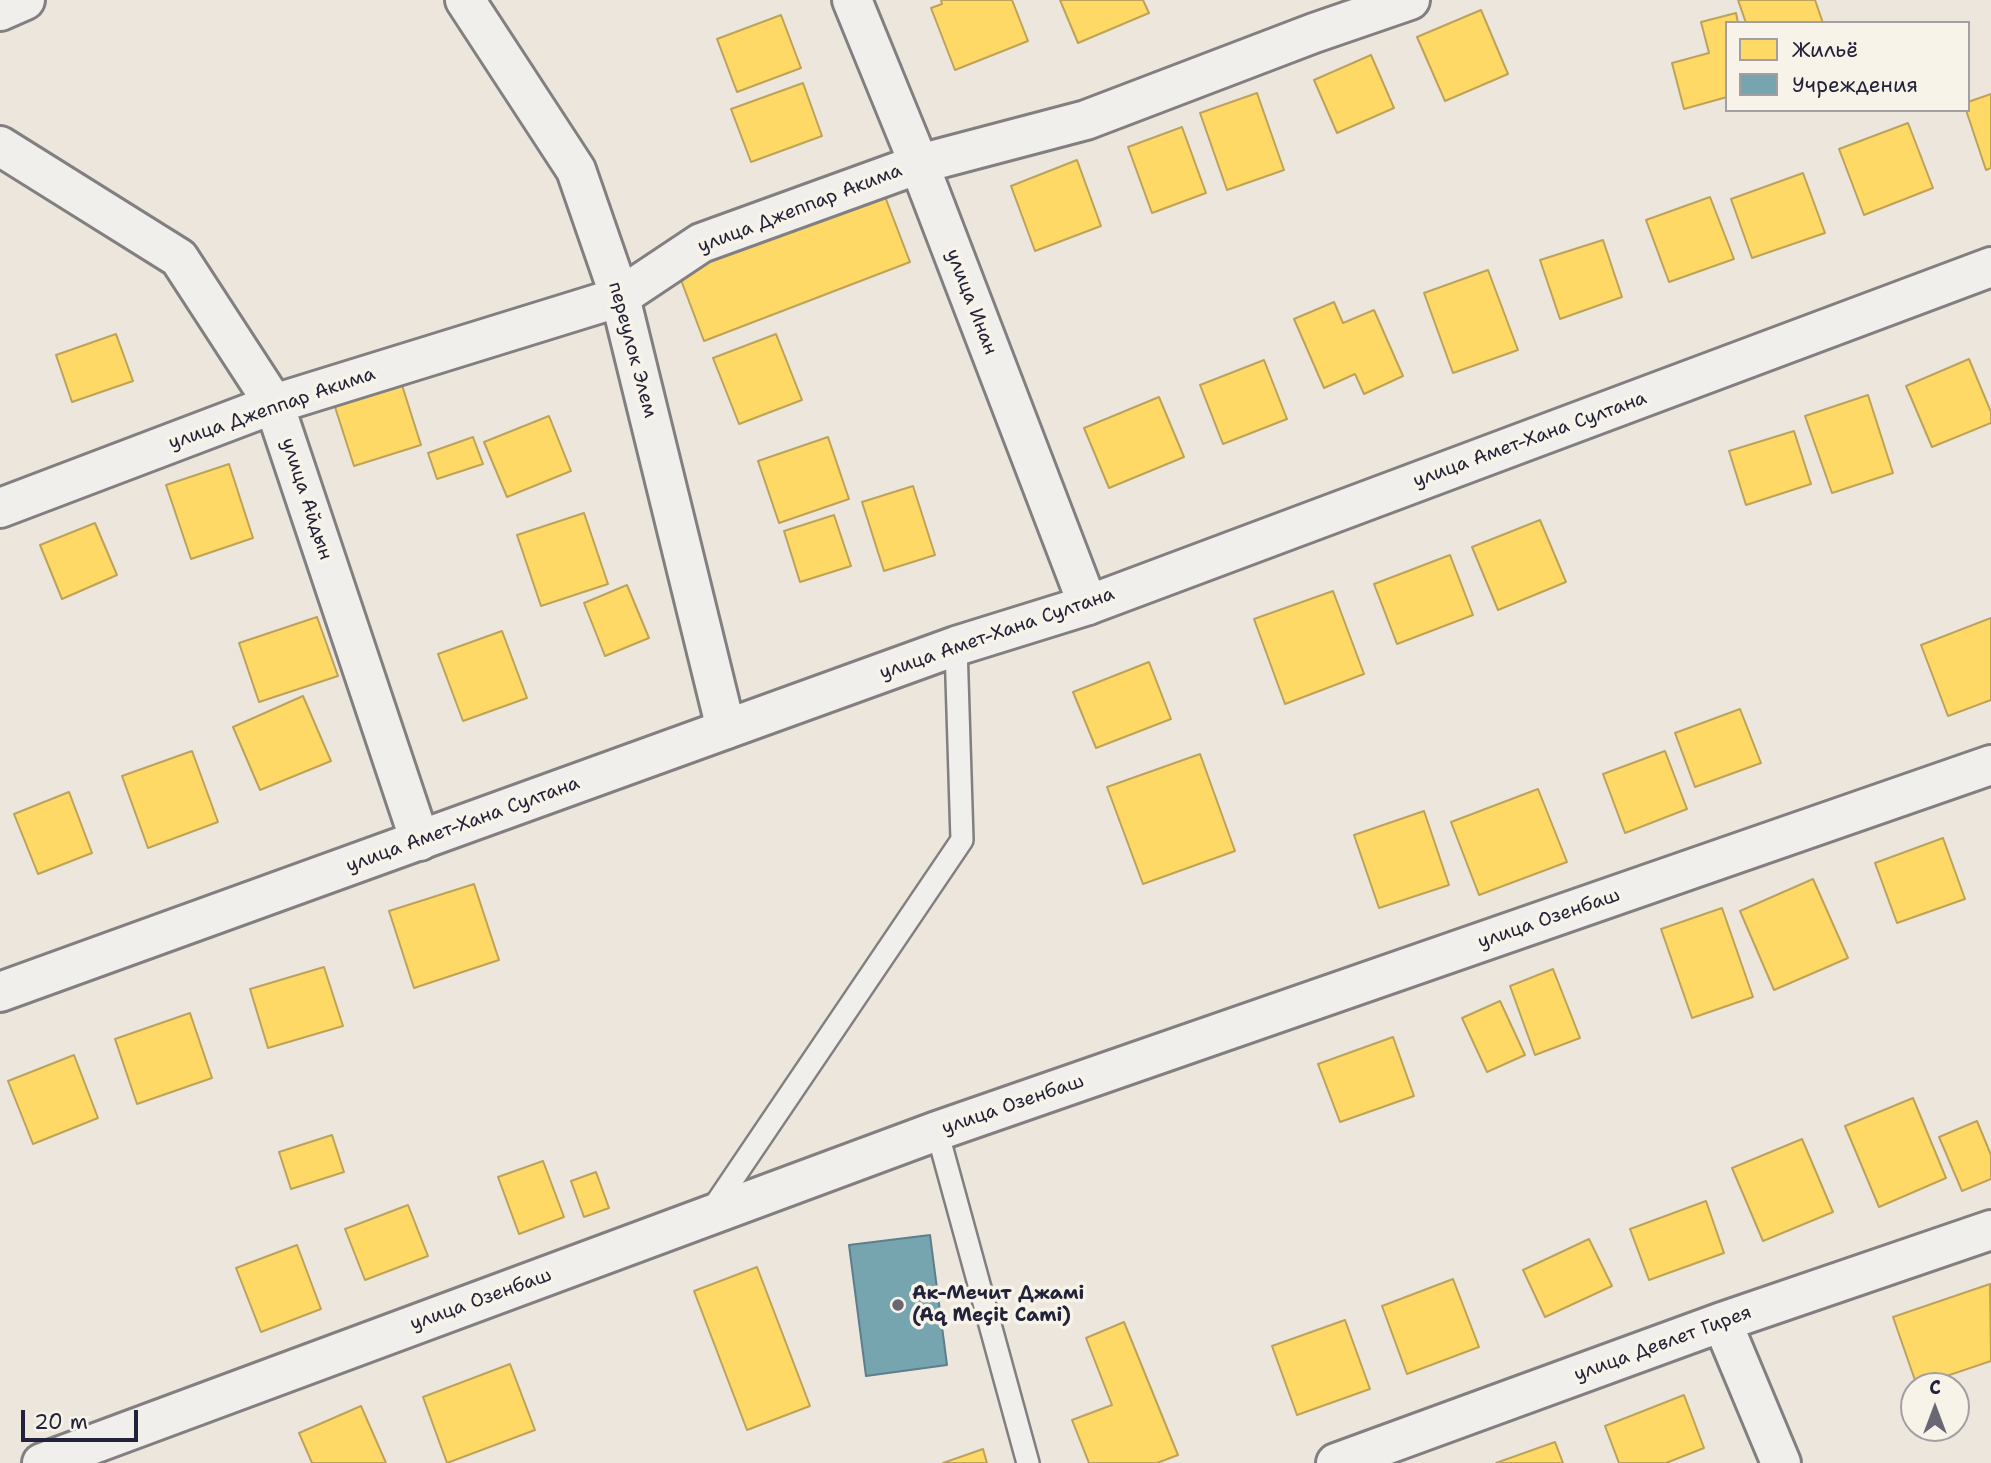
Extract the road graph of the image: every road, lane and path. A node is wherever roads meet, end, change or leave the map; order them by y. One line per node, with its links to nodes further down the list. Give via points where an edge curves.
1 (25, 0): 5 (street)
2 (465, 0): 9 (street, переулок Элем, via 576,170)
3 (852, 0): 7 (street, улица Инан)
4 (1410, 0): 7 (street, улица Джеппар Акима, via 1086,120)
5 (0, 11)
6 (0, 146): 10 (street, улица Айдын, via 179,258)
7 (919, 164): 9 (street, улица Джеппар Акима, via 701,243); 12 (street, улица Инан)
8 (1991, 267): 12 (street, улица Амет-Хана Султана)
9 (620, 297): 10 (street, улица Джеппар Акима); 14 (street, переулок Элем)
10 (274, 404): 11 (street, улица Джеппар Акима); 16 (street, улица Айдын)
11 (0, 508)
12 (1088, 605): 13 (street, улица Амет-Хана Султана)
13 (956, 646): 14 (street, улица Амет-Хана Султана); 19 (lane, via 962,840)
14 (726, 729): 16 (street, улица Амет-Хана Султана)
15 (1991, 765): 18 (street, улица Озенбаш)
16 (420, 841): 17 (street, улица Амет-Хана Султана)
17 (0, 992)
18 (937, 1131): 19 (street, улица Озенбаш); 23 (lane)
19 (708, 1216): 22 (street, улица Озенбаш)
20 (1991, 1230): 21 (street, улица Девлет Гирея)
21 (1723, 1322): 24 (street, улица Девлет Гирея); 25 (street)
22 (42, 1463)
23 (1028, 1463)
24 (1336, 1463)
25 (1781, 1463)

